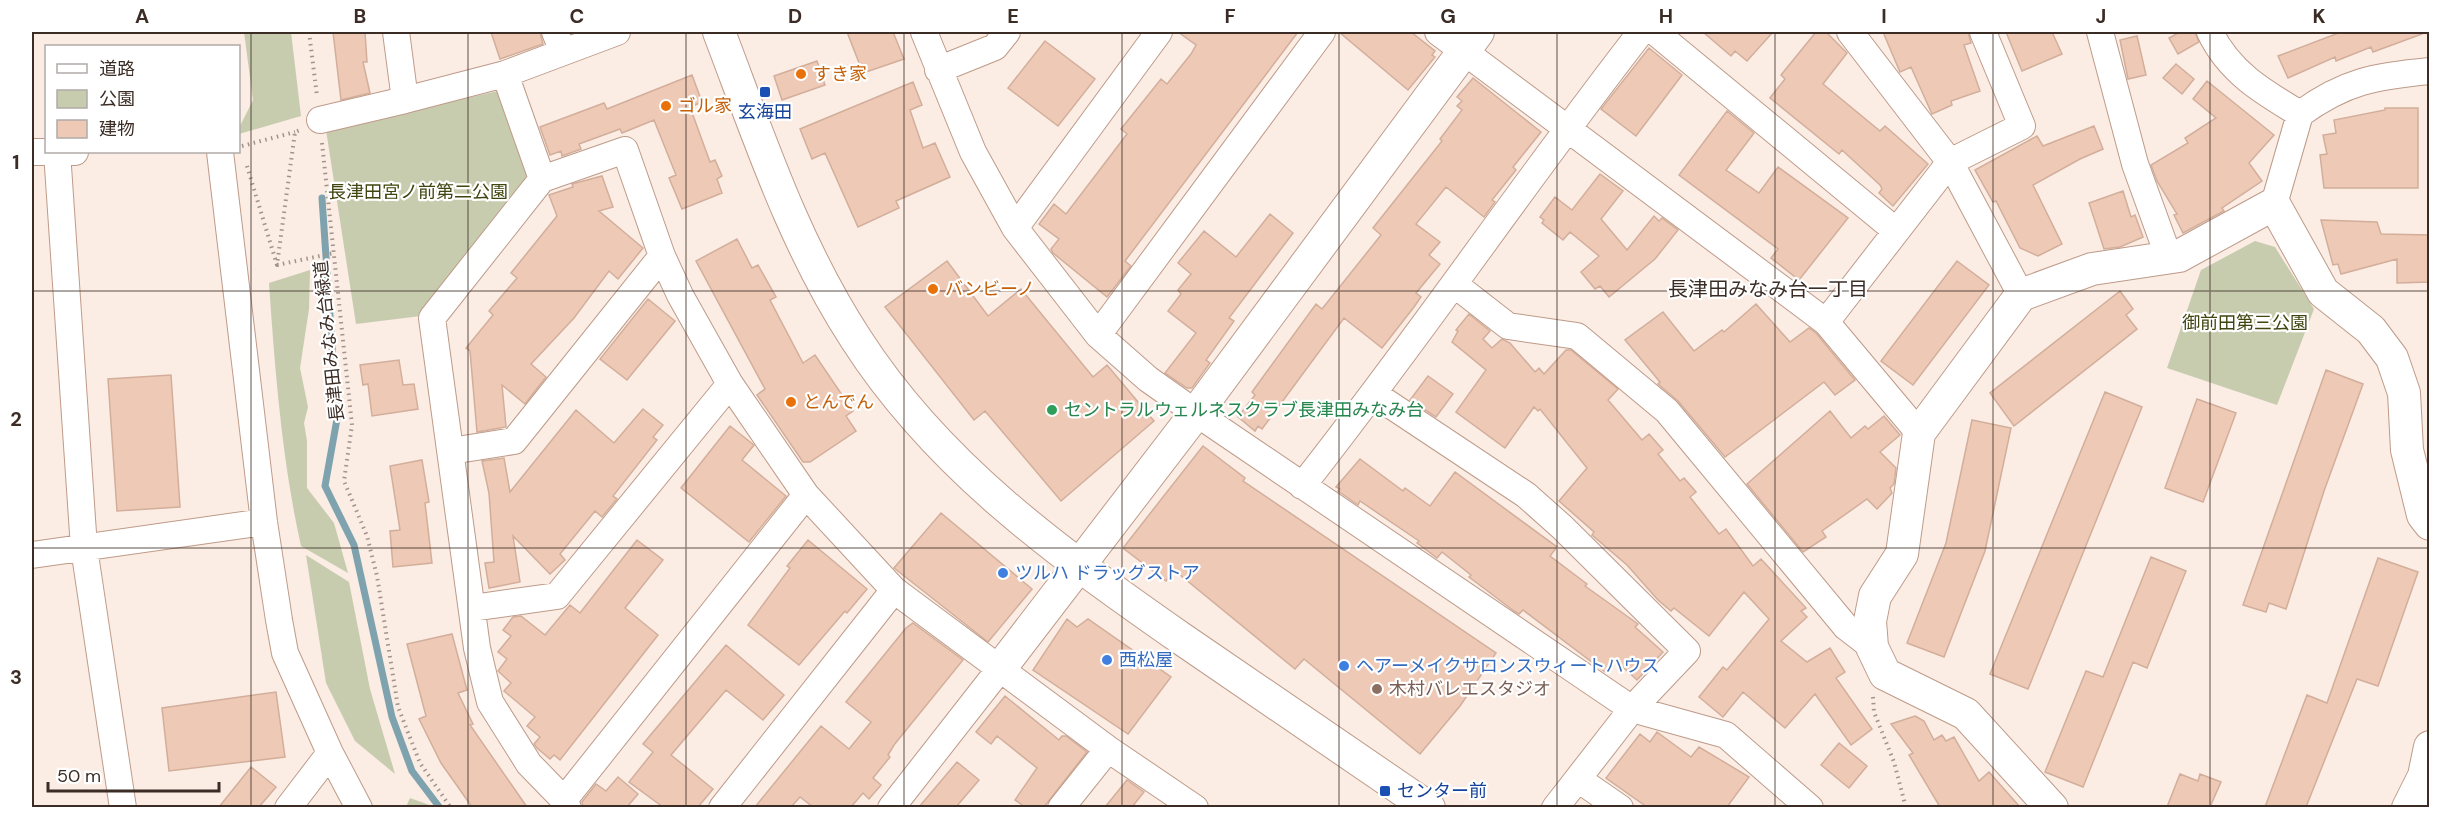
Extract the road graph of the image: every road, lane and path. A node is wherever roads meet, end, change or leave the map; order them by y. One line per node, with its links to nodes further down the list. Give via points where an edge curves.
1 (309, 32): 23 (path, 長津田みなみ台緑道)
2 (396, 32): 21 (street)
3 (617, 32): 17 (street)
4 (719, 32): 54 (street, via 789,217 820,281 857,341 901,399 987,493)
5 (924, 32): 18 (street)
6 (1007, 32): 18 (street, via 995,47)
7 (1159, 32): 33 (street)
8 (1322, 32): 42 (street)
9 (1438, 32): 16 (street)
10 (1641, 32): 24 (street)
11 (1655, 32): 34 (street)
12 (1850, 32): 30 (street)
13 (1983, 32): 30 (street, via 2022,126)
14 (2100, 32): 37 (street, via 2135,165)
15 (2210, 32): 22 (street, via 2242,76)
16 (1471, 40): 24 (street); 45 (street)
17 (559, 42): 20 (street)
18 (938, 70): 33 (street, via 973,152)
19 (2430, 71): 22 (street, via 2376,77 2343,88)
20 (505, 74): 21 (street); 31 (street)
21 (405, 100): 23 (street)
22 (2300, 114): 32 (street)
23 (320, 120): 25 (path); 35 (path, 長津田みなみ台緑道)
24 (1565, 129): 39 (street); 41 (street)
25 (295, 132): 26 (path); 38 (path)
26 (240, 146)
27 (57, 153): 52 (street)
28 (233, 153): 50 (street)
29 (235, 153): 38 (path)
30 (1950, 162): 34 (street); 40 (street)
31 (542, 179): 36 (street, via 625,150); 47 (street, via 432,318)
32 (2274, 204): 37 (street, via 2196,249); 51 (street, via 2323,292 2371,330 2392,358 2404,393 2407,450 2422,515)
33 (1015, 228): 42 (street)
34 (1895, 230): 41 (street)
35 (334, 253): 38 (path); 69 (path, 長津田みなみ台緑道, via 352,425 344,481 367,536 377,576 399,707 420,763)
36 (662, 256): 43 (street); 47 (street, via 514,441)
37 (2169, 258): 40 (street, via 2092,269)
38 (277, 266)
39 (1454, 284): 44 (street); 57 (street, via 1508,326 1577,336 1667,411 1846,627)
40 (2021, 295): 46 (street)
41 (1826, 322): 46 (street)
42 (1098, 335): 45 (street, via 1148,379)
43 (730, 384): 49 (street); 56 (street, via 557,596)
44 (1374, 394): 48 (street); 60 (street, via 1526,495 1687,651)
45 (1196, 413): 48 (street); 54 (street)
46 (1919, 433): 57 (street, via 1902,554 1875,596 1870,621)
47 (451, 451): 56 (street)
48 (1302, 486): 60 (street)
49 (806, 495): 55 (street); 65 (street)
50 (264, 522): 52 (street); 63 (street, via 285,653)
51 (2430, 524)
52 (84, 548): 53 (street); 66 (street)
53 (32, 555)
54 (1079, 566): 58 (street); 74 (street)
55 (894, 590): 58 (street); 70 (street)
56 (472, 608): 65 (street, via 490,702 529,764)
57 (1872, 647): 59 (street)
58 (999, 670): 62 (street); 71 (street)
59 (1886, 675): 78 (path, via 1872,694 1874,712); 79 (street, via 1966,714)
60 (1632, 709): 64 (street); 77 (street, via 1726,735)
61 (2430, 747): 80 (street, via 2424,776)
62 (1108, 748): 72 (street); 73 (street)
63 (330, 753): 67 (street); 68 (street)
64 (1578, 779): 75 (street); 76 (street)
65 (566, 804)
66 (123, 807)
67 (288, 807)
68 (359, 807)
69 (451, 807)
70 (722, 807)
71 (891, 807)
72 (1061, 807)
73 (1195, 807)
74 (1429, 807)
75 (1555, 807)
76 (1620, 807)
77 (1810, 807)
78 (1906, 807)
79 (2052, 807)
80 (2408, 807)

